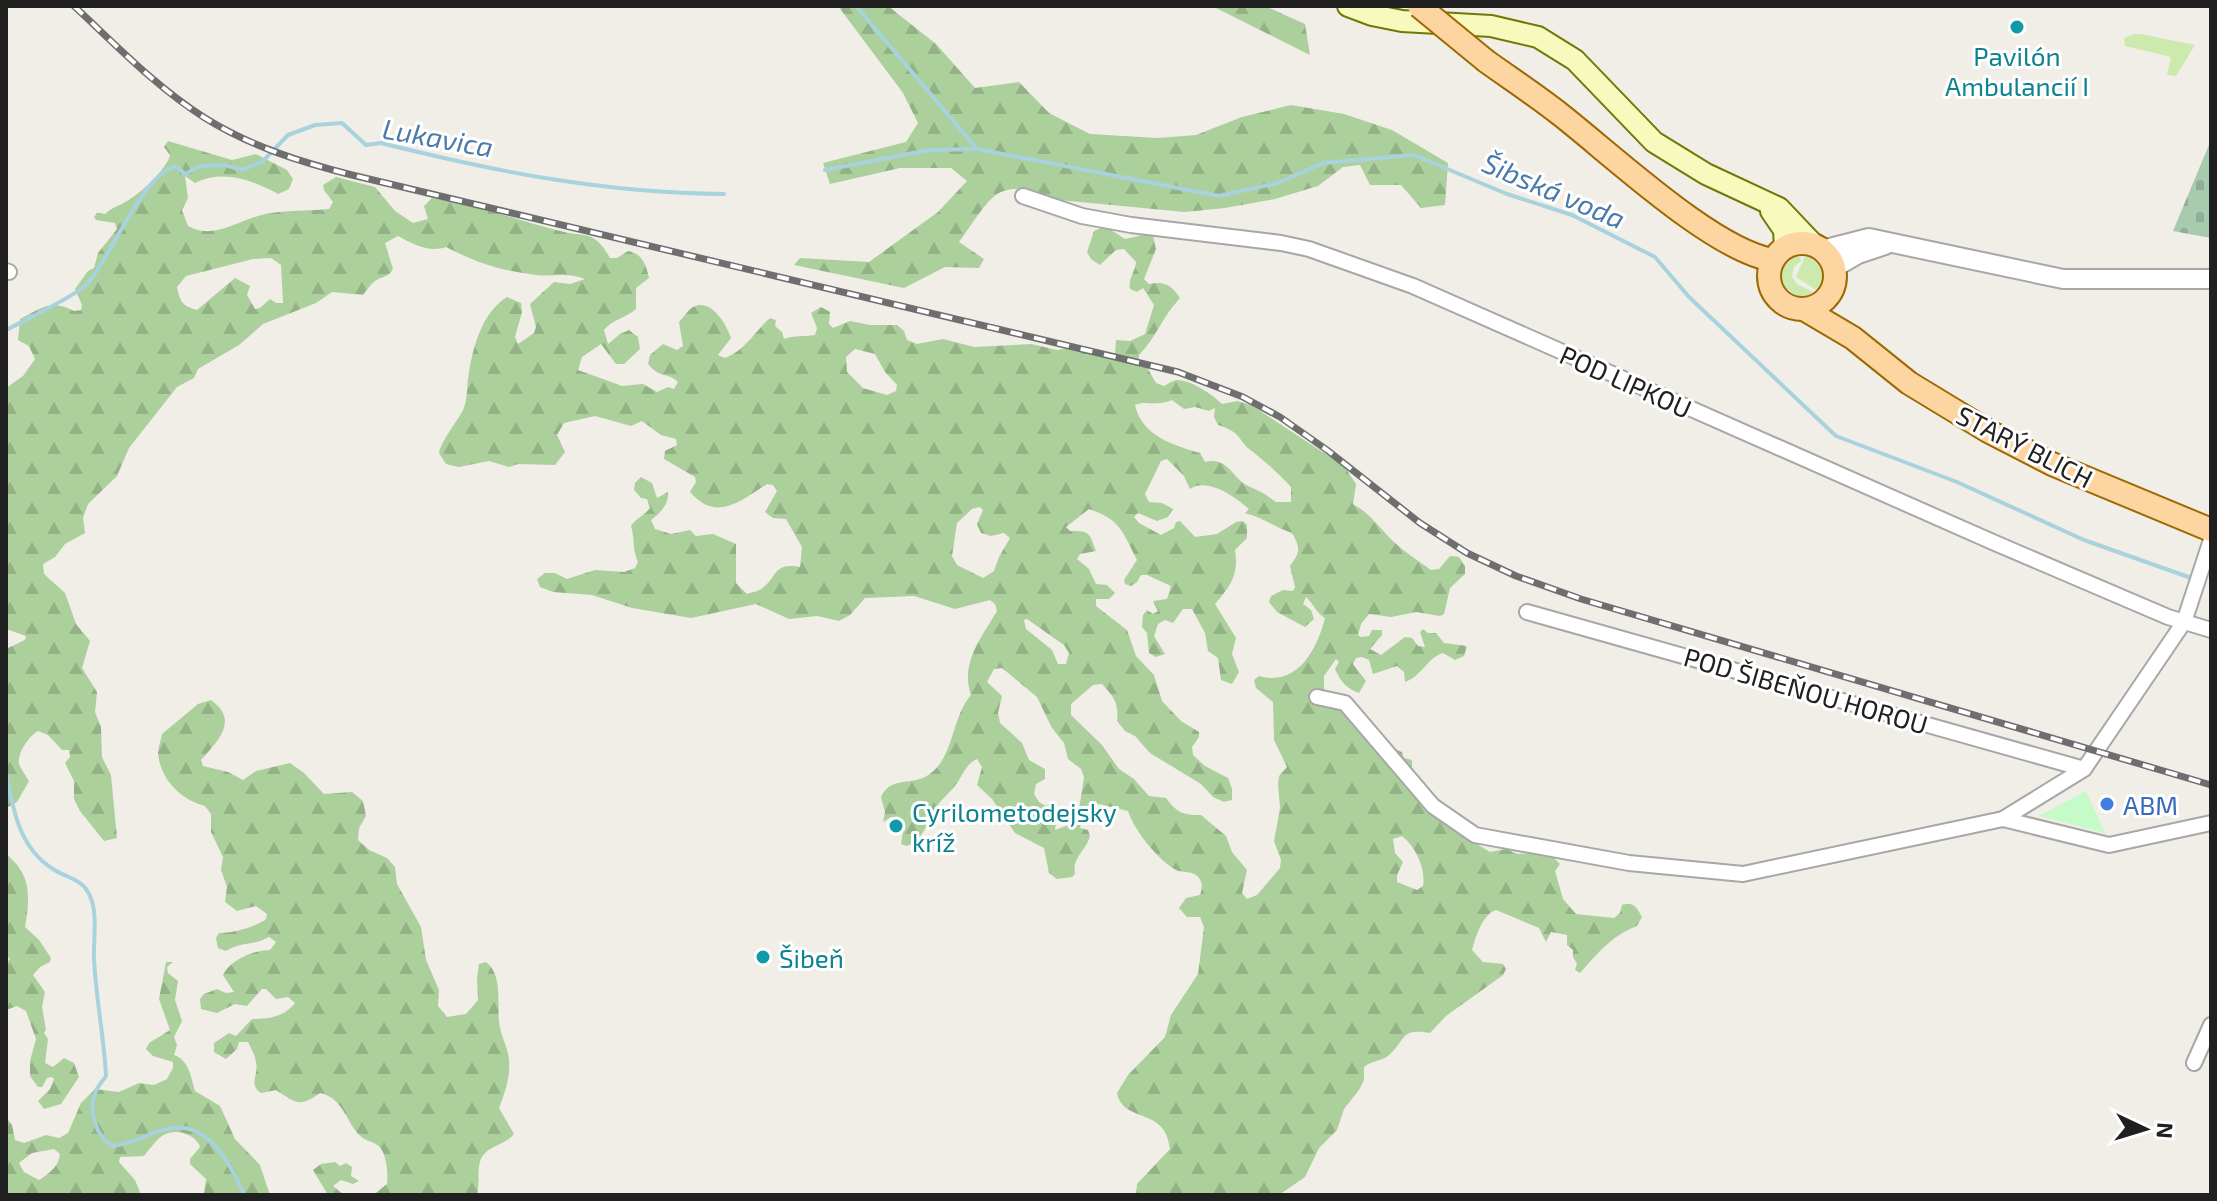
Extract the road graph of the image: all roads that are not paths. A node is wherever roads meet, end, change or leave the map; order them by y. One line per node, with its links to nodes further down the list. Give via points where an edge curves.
1 (1348, 6): 4 (main road, via 1402,21 1491,26 1538,37 1575,60 1654,142)
2 (1419, 6): 6 (main road, bridge, via 1730,245)
3 (1023, 196): 14 (street, POD LIPKOU, via 1119,223 1309,249 1413,286)
4 (1760, 199): 5 (main road, via 1786,215); 6 (main road, via 1777,217 1786,240)
5 (1824, 254): 6 (main road, via 1795,244); 7 (street, via 1858,254 1892,242 2063,279); 8 (main road, via 1834,285)
6 (1776, 263): 9 (main road, via 1778,299)
7 (2211, 279)
8 (1831, 293): 9 (main road); 10 (main road, STARÝ BLICH)
9 (1804, 309): 10 (main road, STARÝ BLICH)
10 (1853, 338): 11 (main road, STARÝ BLICH, via 1909,383 1988,431)
11 (2211, 530)
12 (2211, 540): 14 (street)
13 (1527, 612): 17 (street, POD ŠIBEŇOU HOROU)
14 (2184, 622): 15 (street, POD LIPKOU); 17 (street)
15 (2211, 630)
16 (1317, 697): 18 (street, via 1345,703 1433,806 1475,835 1629,863 1743,874)
17 (2084, 769): 18 (street)
18 (2003, 819): 19 (street, via 2109,845)
19 (2211, 823)
20 (2211, 1025): 21 (street)
21 (2194, 1063)

